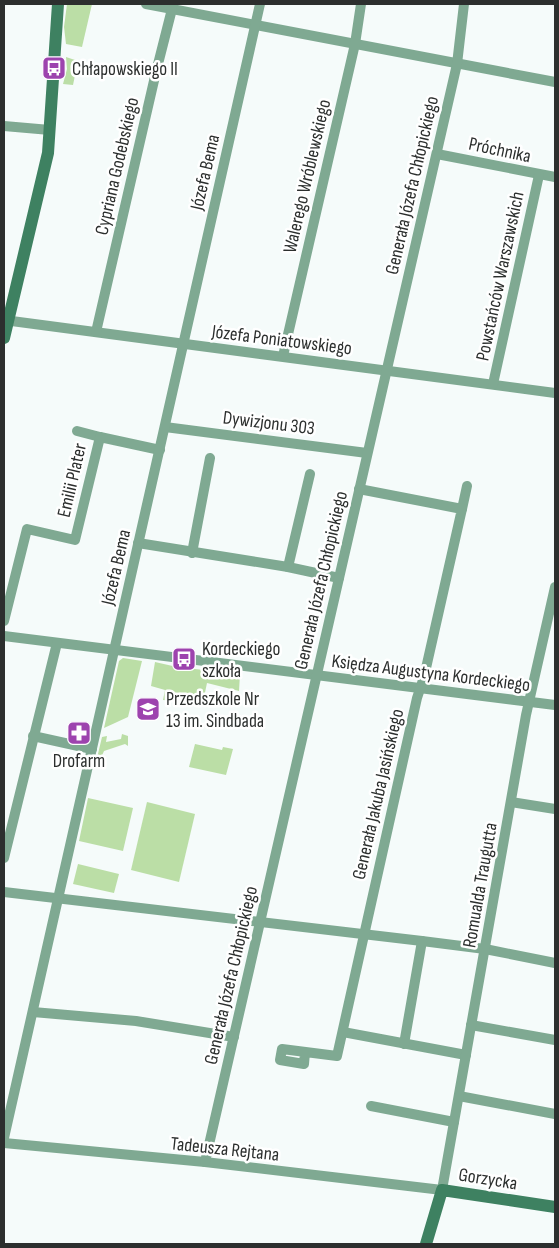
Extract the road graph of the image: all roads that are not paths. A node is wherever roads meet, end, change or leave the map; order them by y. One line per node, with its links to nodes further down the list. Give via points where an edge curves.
1 (58, 4): 12 (street)
2 (146, 4): 6 (street)
3 (260, 4): 7 (street, Józefa Bema)
4 (361, 4): 8 (street, Walerego Wróblewskiego)
5 (464, 4): 9 (street, Generała Józefa Chłopickiego)
6 (172, 9): 7 (street); 17 (street, Cypriana Godebskiego)
7 (255, 24): 8 (street); 19 (street, Józefa Bema)
8 (355, 44): 9 (street); 20 (street, Walerego Wróblewskiego)
9 (457, 64): 10 (street); 13 (street, Generała Józefa Chłopickiego)
10 (555, 82)
11 (4, 126): 12 (street)
12 (50, 130): 16 (street, via 48,153)
13 (437, 154): 14 (street, Próchnika); 21 (street, Generała Józefa Chłopickiego)
14 (539, 175): 15 (street, Próchnika); 22 (street, Powstańców Warszawskich)
15 (555, 178)
16 (6, 320): 17 (street, Józefa Poniatowskiego); 18 (street)
17 (96, 332): 19 (street, Józefa Poniatowskiego)
18 (4, 338)
19 (183, 344): 20 (street, Józefa Poniatowskiego); 24 (street, Józefa Bema)
20 (283, 356): 21 (street, Józefa Poniatowskiego)
21 (386, 370): 22 (street, Józefa Poniatowskiego); 28 (street, Generała Józefa Chłopickiego)
22 (494, 384): 23 (street, Józefa Poniatowskiego)
23 (555, 392)
24 (165, 426): 27 (street, Józefa Bema); 28 (street, Dywizjonu 303)
25 (77, 431): 26 (street)
26 (100, 437): 27 (street, Emilii Plater); 39 (street, Emilii Plater, via 75,540 27,529)
27 (160, 450): 34 (street, Józefa Bema)
28 (367, 453): 32 (street, Generała Józefa Chłopickiego)
29 (210, 458): 35 (street)
30 (310, 474): 36 (street)
31 (467, 486): 33 (street, Generała Jakuba Jasińskiego)
32 (359, 489): 33 (street); 37 (street, Generała Józefa Chłopickiego)
33 (462, 509): 44 (street, Generała Jakuba Jasińskiego)
34 (138, 543): 35 (street); 42 (street, Józefa Bema)
35 (192, 553): 36 (street)
36 (288, 567): 37 (street)
37 (339, 578): 43 (street, Generała Józefa Chłopickiego)
38 (555, 587): 45 (street, Romualda Traugutta)
39 (4, 621)
40 (4, 636): 41 (street, Księdza Augustyna Kordeckiego)
41 (56, 643): 42 (street, Księdza Augustyna Kordeckiego); 47 (street)
42 (114, 650): 43 (street, Księdza Augustyna Kordeckiego); 48 (street, Józefa Bema)
43 (316, 675): 44 (street, Księdza Augustyna Kordeckiego); 54 (street, Generała Józefa Chłopickiego)
44 (420, 688): 45 (street, Księdza Augustyna Kordeckiego); 55 (street, Generała Jakuba Jasińskiego)
45 (529, 702): 46 (street, Księdza Augustyna Kordeckiego); 49 (street, Romualda Traugutta)
46 (555, 705)
47 (33, 736): 48 (street); 51 (street)
48 (92, 749): 53 (street, Józefa Bema)
49 (511, 802): 50 (street); 57 (street, Romualda Traugutta)
50 (555, 809)
51 (4, 858)
52 (4, 892): 53 (street)
53 (59, 899): 54 (street); 59 (street, Józefa Bema)
54 (260, 922): 55 (street); 62 (street, Generała Józefa Chłopickiego)
55 (364, 934): 56 (street); 61 (street, Generała Jakuba Jasińskiego)
56 (422, 941): 57 (street); 64 (street)
57 (485, 949): 58 (street); 60 (street, Romualda Traugutta)
58 (555, 963)
59 (33, 1012): 62 (street, via 136,1021); 71 (street, Józefa Bema)
60 (471, 1025): 63 (street); 66 (street, Romualda Traugutta)
61 (343, 1032): 64 (street); 65 (street, Generała Jakuba Jasińskiego, via 337,1056)
62 (234, 1037): 73 (street, Generała Józefa Chłopickiego)
63 (555, 1040)
64 (404, 1044): 66 (street)
65 (305, 1052)
66 (466, 1055): 67 (street, Romualda Traugutta)
67 (459, 1096): 69 (street); 70 (street, Romualda Traugutta)
68 (371, 1106): 70 (street)
69 (555, 1114)
70 (454, 1122): 74 (street, Romualda Traugutta)
71 (4, 1138)
72 (4, 1143): 73 (street, Tadeusza Rejtana)
73 (205, 1162): 74 (street, Tadeusza Rejtana)
74 (442, 1190): 75 (street, Gorzycka); 76 (street, Gorzycka)
75 (555, 1207)
76 (426, 1244)

